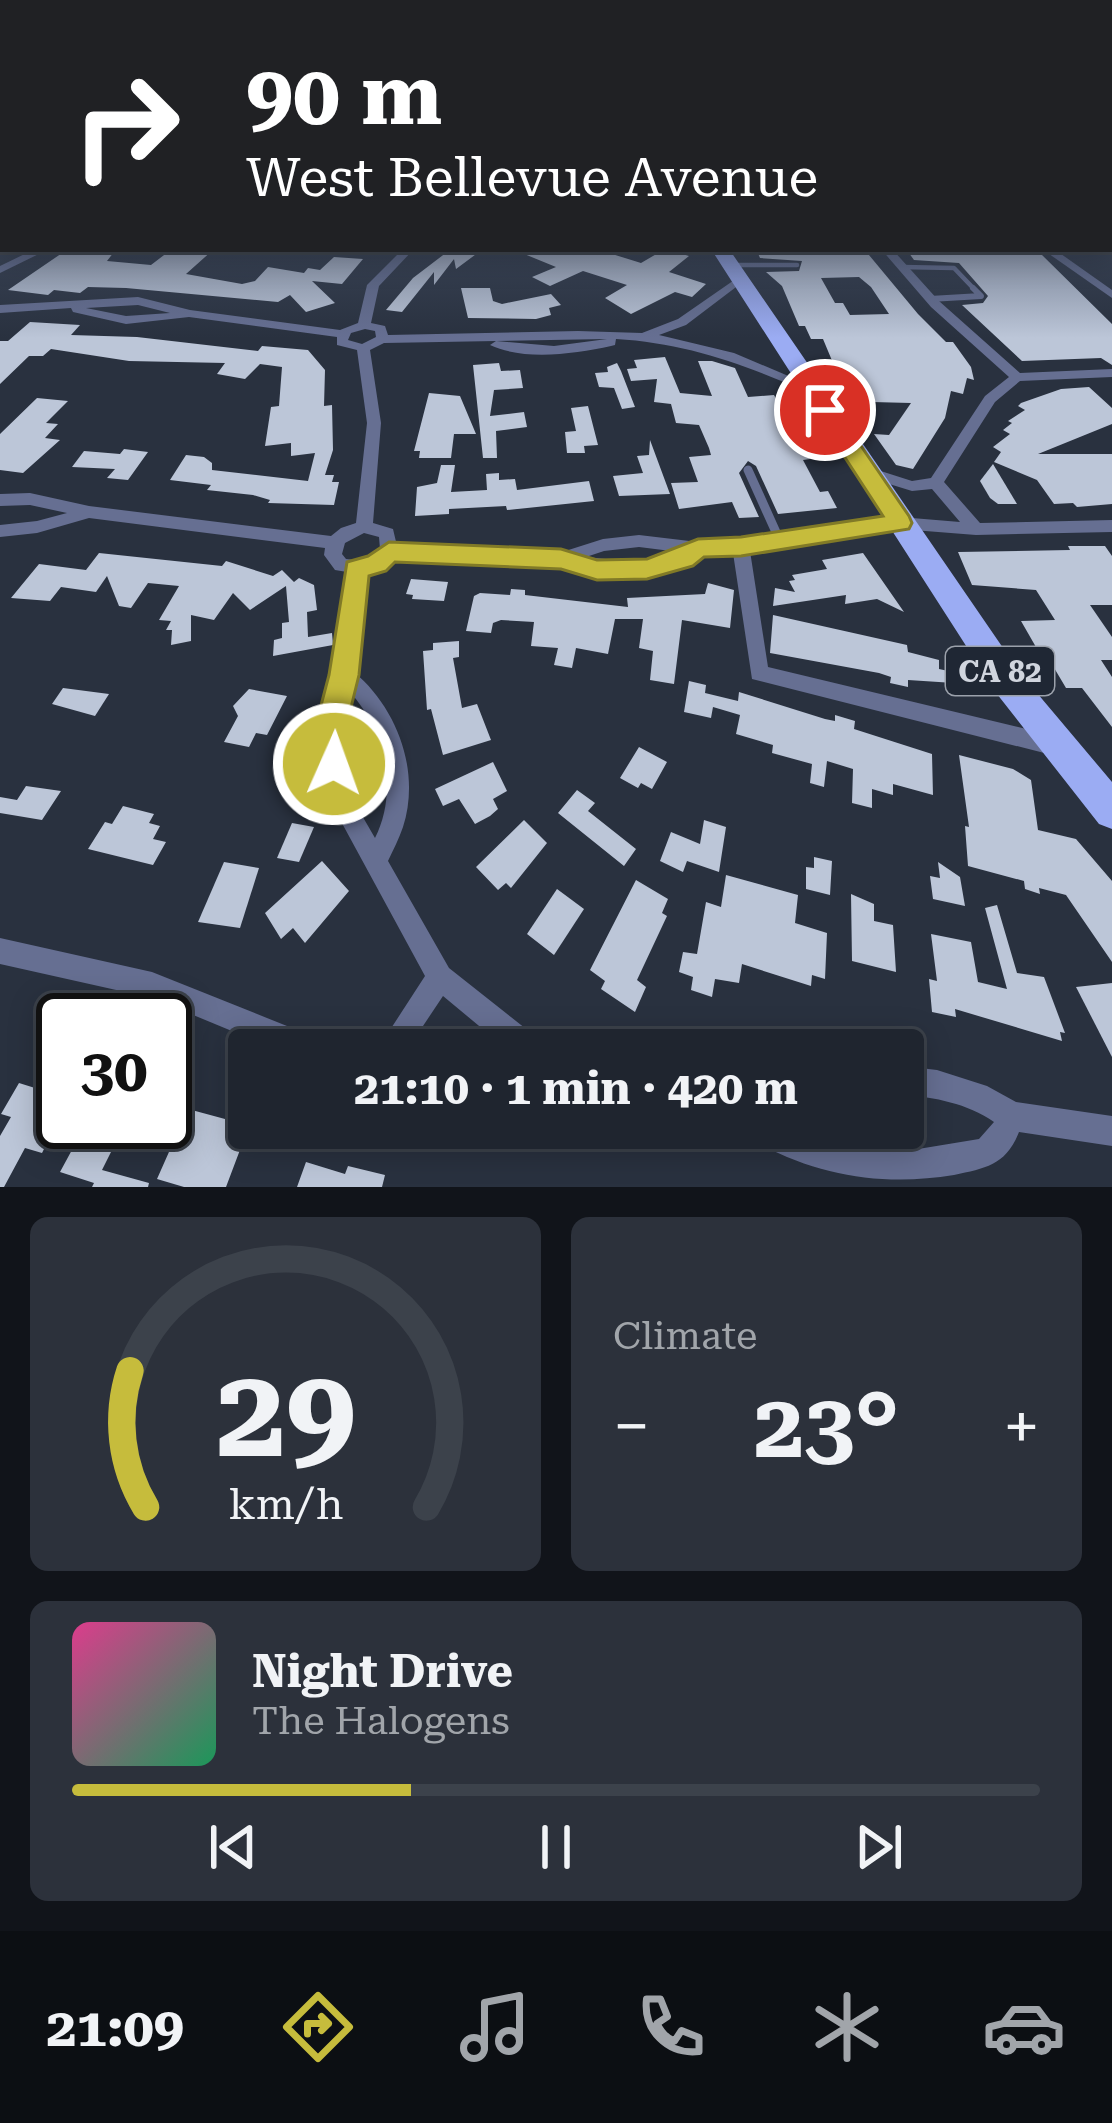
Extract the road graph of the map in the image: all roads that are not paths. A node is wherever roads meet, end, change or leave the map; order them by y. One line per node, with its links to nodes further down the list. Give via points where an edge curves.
1 (38, 252): 8 (street)
2 (404, 252): 14 (street, via 373,285)
3 (889, 252): 7 (street)
4 (1051, 252): 10 (street)
5 (730, 265): 6 (lane); 16 (street, via 682,322); 21 (main road, CA 82)
6 (796, 265)
7 (902, 267): 12 (street); 12 (lane, via 954,268 981,296)
8 (0, 270)
9 (1112, 280): 10 (street)
10 (1095, 282): 11 (street)
11 (1112, 295)
12 (931, 299): 20 (street)
13 (0, 309): 15 (street, via 71,306 126,320 190,314)
14 (364, 325): 15 (street); 17 (street, via 381,329)
15 (342, 334): 18 (street, via 344,345)
16 (643, 337): 17 (street, via 532,351); 21 (street, via 713,351)
17 (382, 339): 18 (street)
18 (363, 348): 29 (street, via 374,423)
19 (1112, 373): 20 (street)
20 (1017, 377): 24 (street, via 990,399)
21 (812, 389): 23 (main road, CA 82)
22 (748, 470): 32 (lane)
23 (866, 471): 24 (street, via 912,486); 27 (main road, CA 82)
24 (936, 483): 30 (street)
25 (0, 500): 26 (street)
26 (89, 512): 31 (street); 33 (street)
27 (900, 523): 30 (street); 32 (street); 40 (main road, CA 82)
28 (1112, 526): 30 (street)
29 (364, 527): 33 (street); 36 (street, via 387,533)
30 (976, 529)
31 (0, 531)
32 (780, 541): 34 (street)
33 (335, 543): 38 (street, via 336,560)
34 (741, 547): 35 (street); 40 (street, via 760,673)
35 (698, 548): 37 (street, via 639,541); 37 (street, via 647,569 597,570)
36 (389, 552): 37 (street); 38 (street)
37 (561, 559)
38 (356, 569): 39 (street)
39 (344, 675): 42 (street, via 329,732 334,764 342,803); 42 (street, via 367,692 390,733 395,815)
40 (1056, 746): 41 (main road, CA 82)
41 (1112, 811)
42 (376, 862): 44 (street)
43 (0, 951): 45 (street, via 152,985)
44 (440, 977): 46 (street); 47 (street)
45 (260, 1029)
46 (405, 1029)
47 (504, 1029)
48 (924, 1082): 49 (street, via 987,1100)
49 (1011, 1116): 50 (street); 51 (street, via 989,1151 926,1167 868,1166)
50 (1112, 1131)
51 (792, 1149)

